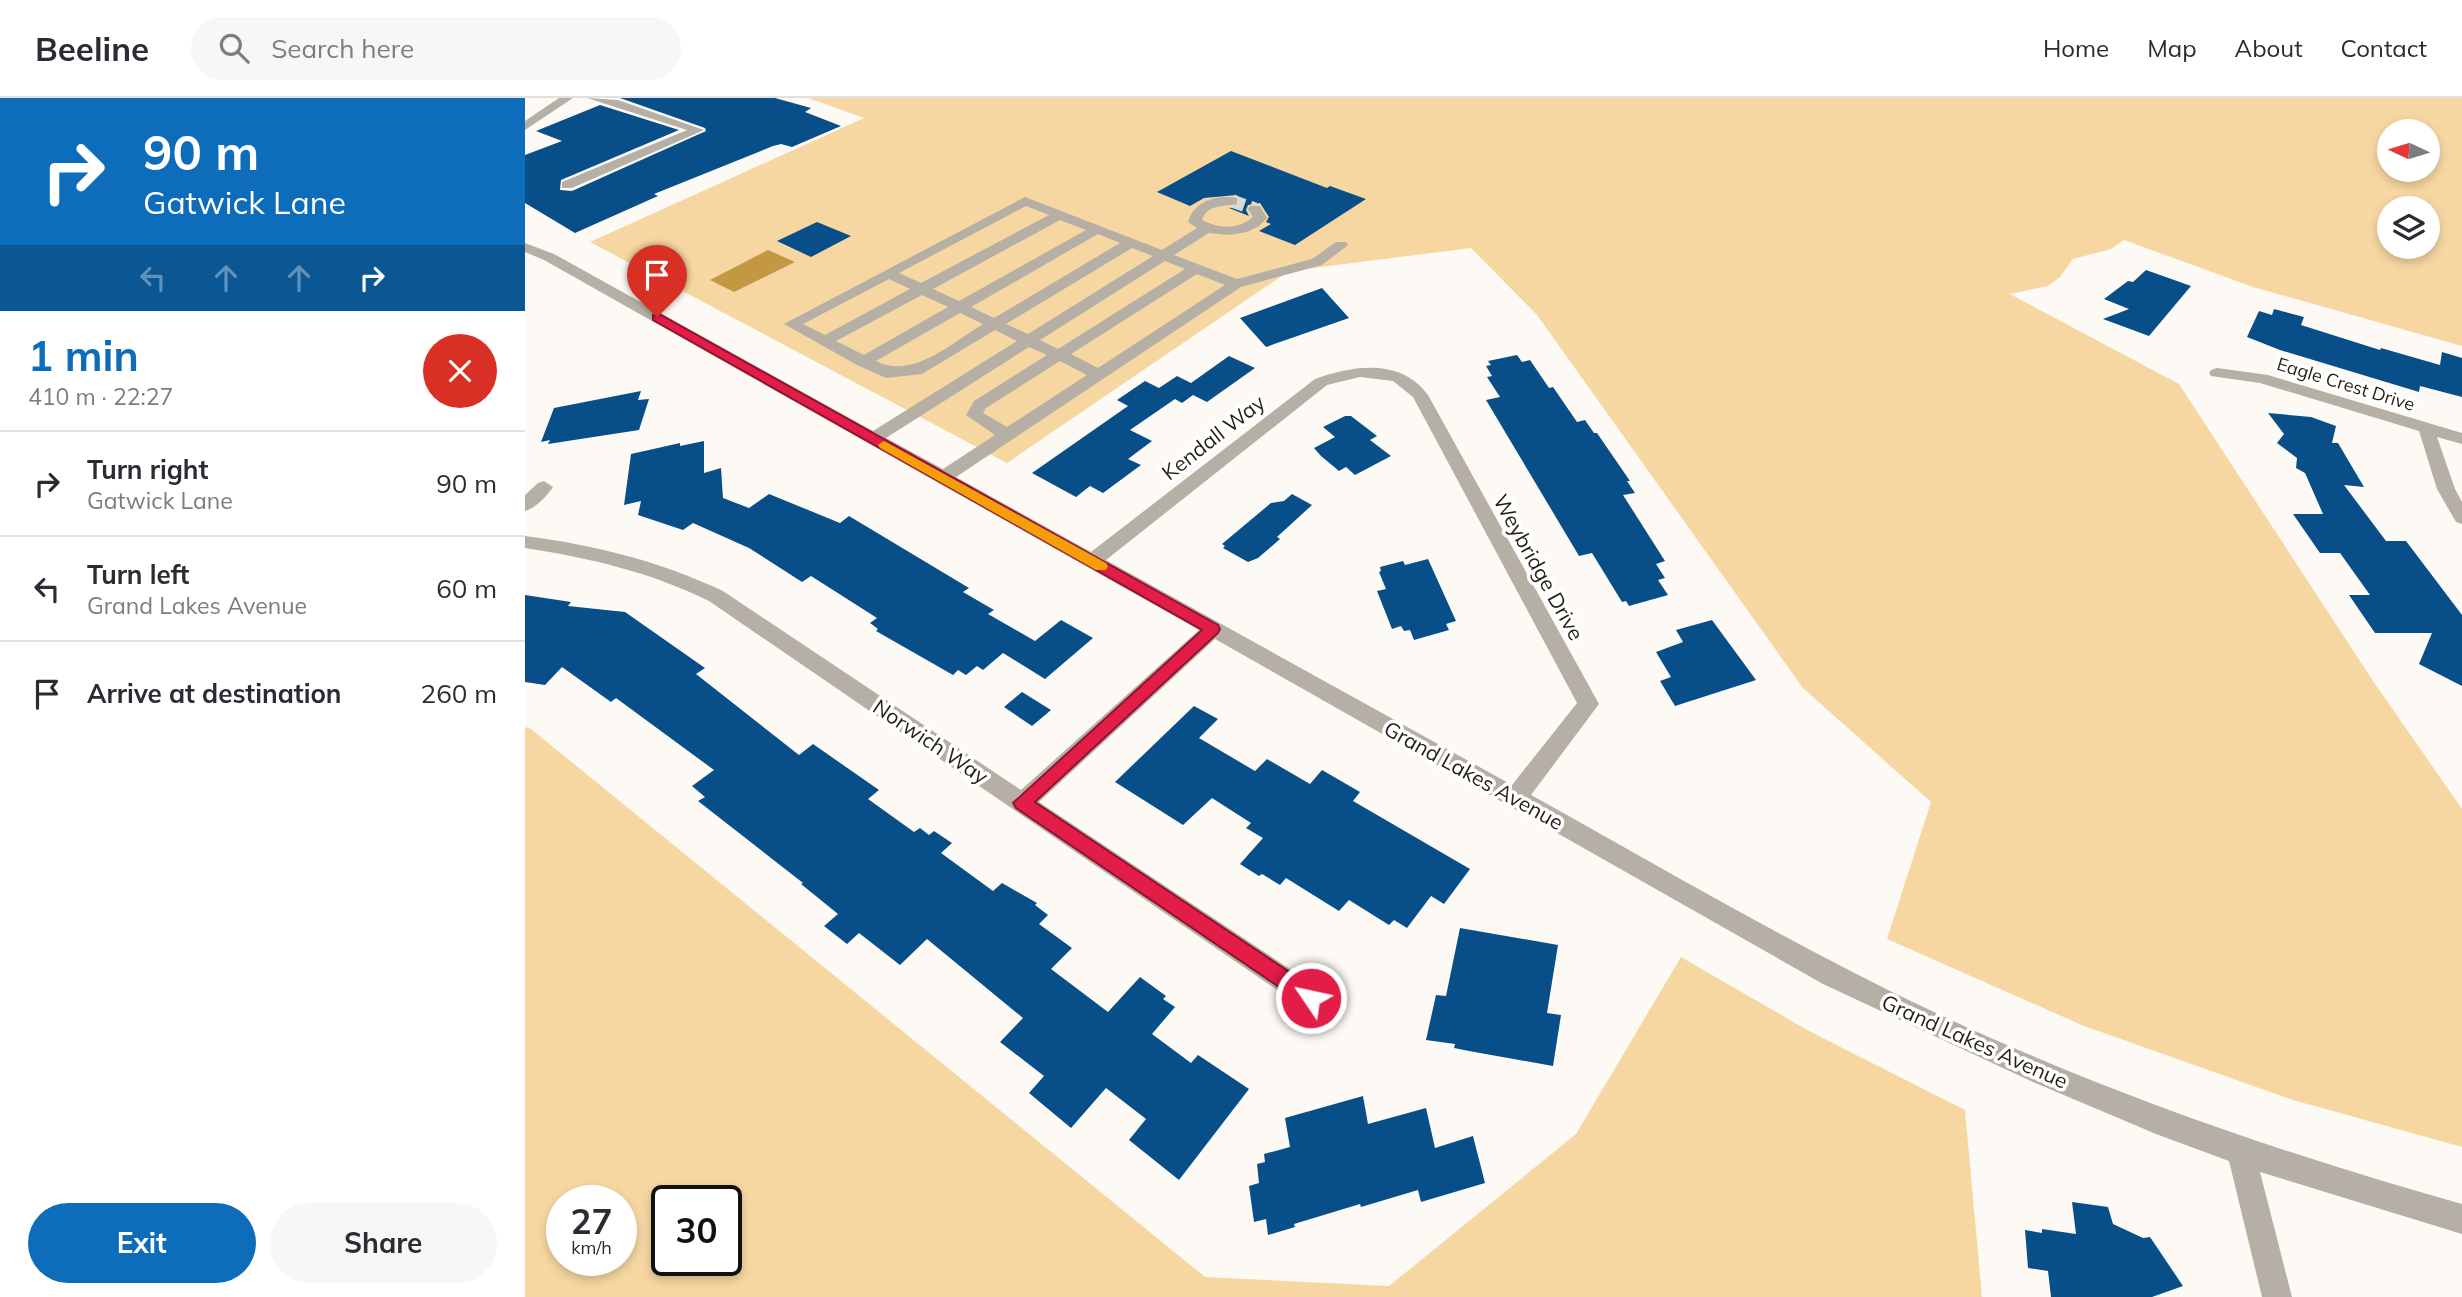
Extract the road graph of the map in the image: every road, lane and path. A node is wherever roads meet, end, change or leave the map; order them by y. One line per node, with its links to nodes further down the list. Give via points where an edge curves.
1 (567, 98): 3 (street)
2 (593, 98): 4 (street, via 698,130)
3 (525, 126)
4 (567, 185)
5 (1233, 201): 8 (street, via 1202,207 1195,222)
6 (1255, 209): 8 (street, via 1260,218 1242,230)
7 (1059, 215): 9 (street); 15 (street, via 1025,201); 17 (street)
8 (1207, 228): 13 (street)
9 (1097, 229): 10 (street); 18 (street)
10 (1131, 243): 13 (street); 19 (street)
11 (1341, 245): 16 (street, via 1317,262)
12 (525, 247): 29 (street, Grand Lakes Avenue)
13 (1164, 256): 14 (street); 20 (street)
14 (1196, 268): 16 (street); 22 (street)
15 (888, 274): 17 (street); 21 (street, via 792,324)
16 (1236, 284): 26 (street)
17 (921, 289): 18 (street); 21 (street)
18 (959, 308): 19 (street); 23 (street)
19 (994, 325): 20 (street); 23 (street, via 916,371 885,373)
20 (1027, 340): 22 (street); 29 (street)
21 (825, 341): 23 (street)
22 (1059, 355): 26 (street); 28 (street, via 980,405 974,415)
23 (863, 362)
24 (1372, 372): 36 (street, Kendall Way, via 1337,376 1313,388); 38 (street, Weybridge Drive, via 1404,381 1420,395 1588,704)
25 (2217, 373): 27 (street, Eagle Crest Drive, via 2262,378)
26 (1099, 374): 28 (street)
27 (2426, 428): 30 (street, Eagle Crest Drive); 34 (street, via 2446,489)
28 (1008, 435): 31 (street)
29 (873, 438): 31 (street, Grand Lakes Avenue)
30 (2462, 439)
31 (942, 478): 36 (street, Grand Lakes Avenue)
32 (544, 487): 33 (street)
33 (525, 505)
34 (2462, 518)
35 (525, 542): 39 (street, Norwich Way, via 635,561 716,596)
36 (1092, 561): 37 (street, Grand Lakes Avenue)
37 (1213, 629): 38 (street, Grand Lakes Avenue); 39 (street)
38 (1515, 798): 41 (street, Grand Lakes Avenue, via 1832,975 1948,1032 2115,1104)
39 (1022, 803): 40 (street, Norwich Way)
40 (1311, 998)
41 (2241, 1151): 42 (street, Grand Lakes Avenue); 43 (street)
42 (2462, 1219)
43 (2277, 1297)

